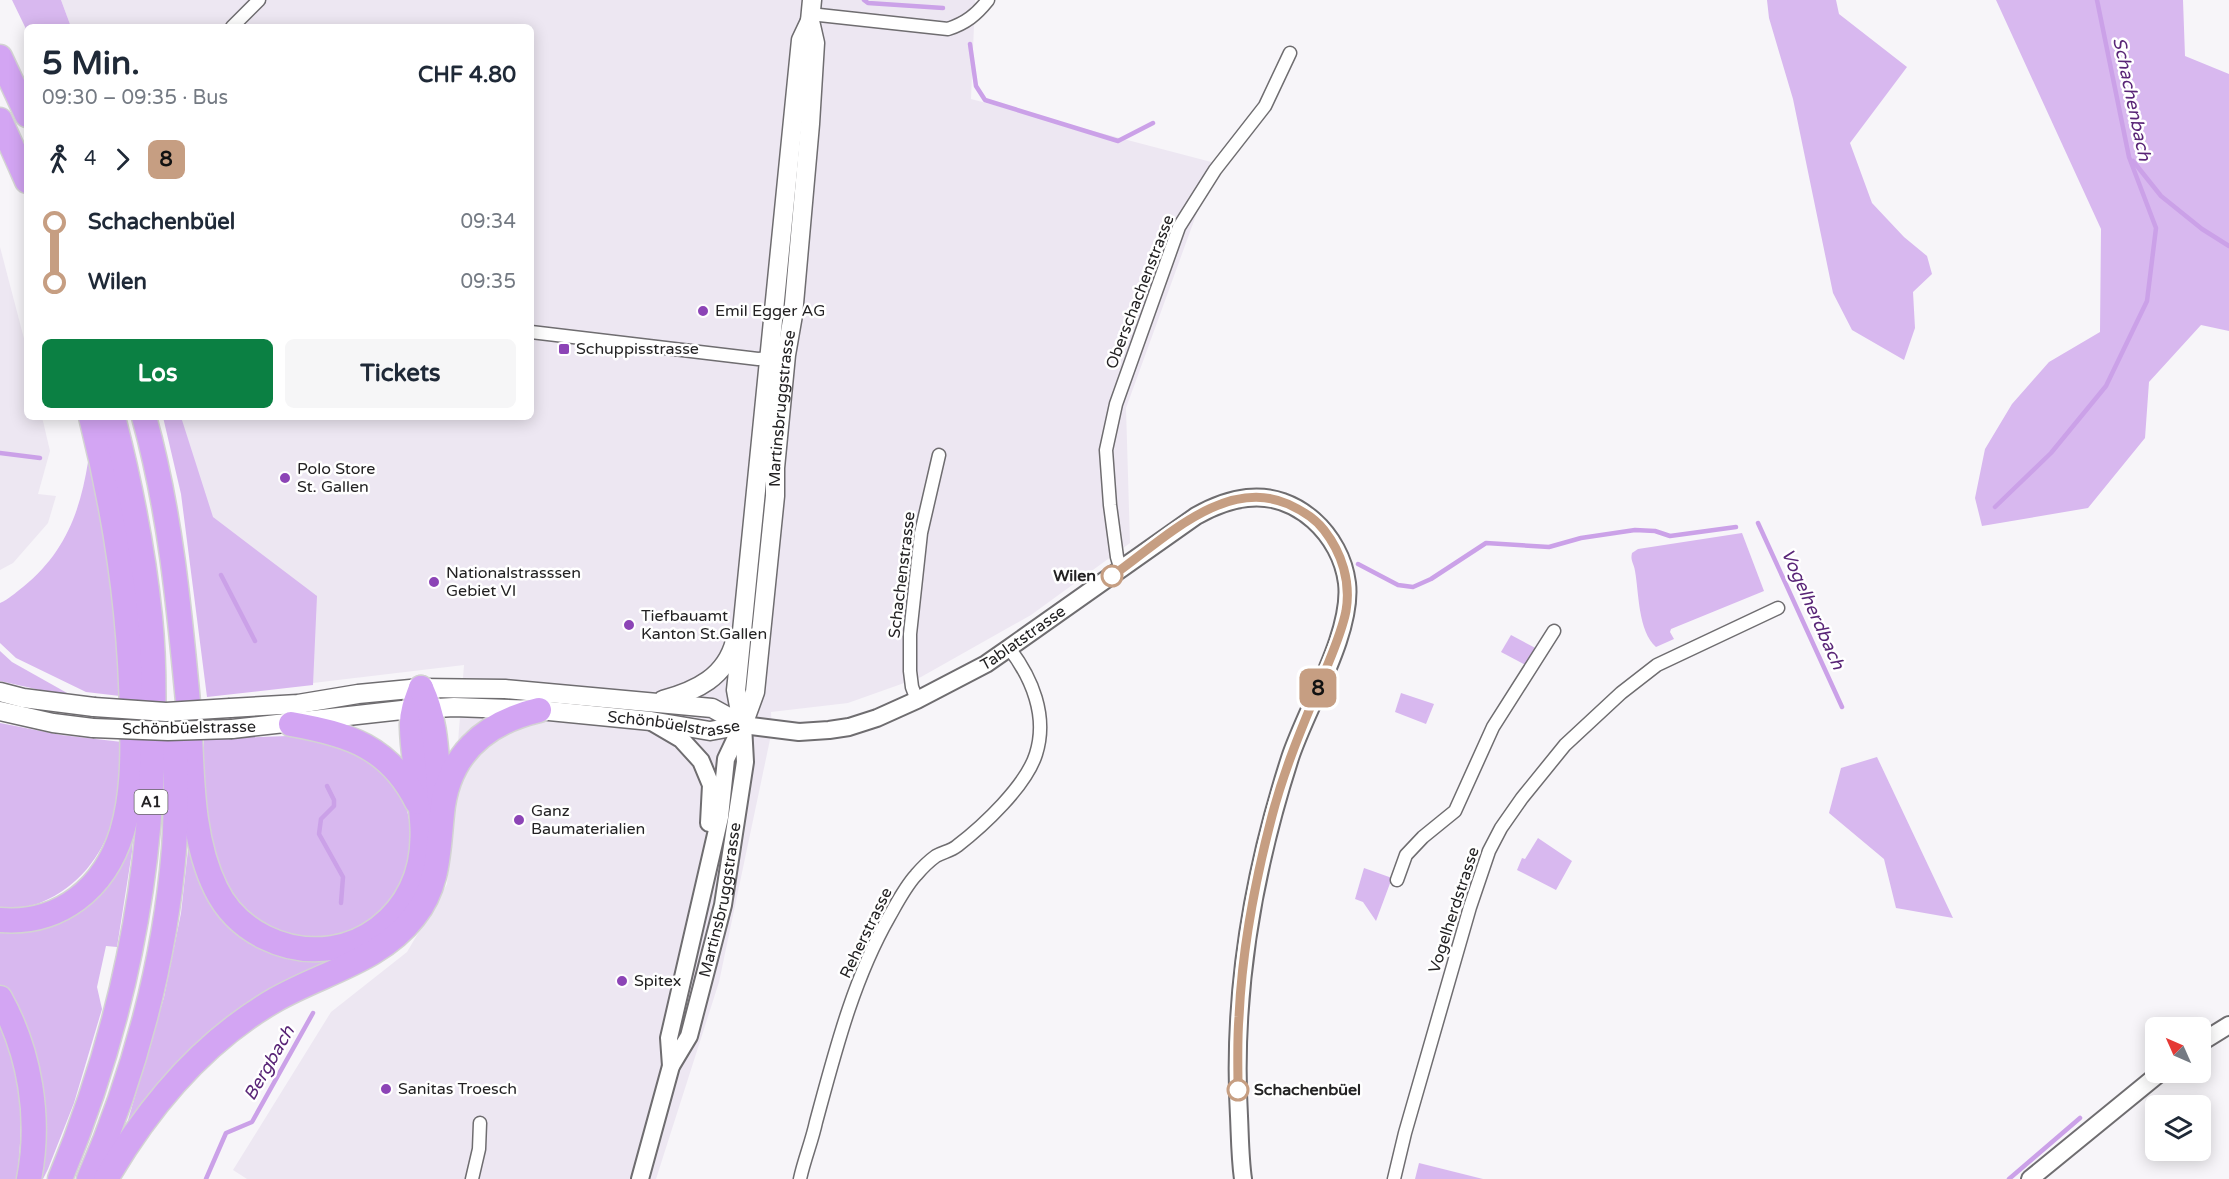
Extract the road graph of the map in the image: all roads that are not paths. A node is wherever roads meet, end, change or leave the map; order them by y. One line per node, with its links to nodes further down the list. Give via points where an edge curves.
1 (259, 0): 4 (street)
2 (988, 0): 3 (street, via 965,23 948,29)
3 (811, 12): 11 (main road, Martinsbruggstrasse, via 815,43 793,315)
4 (235, 24)
5 (1290, 53): 16 (street, Oberschachenstrasse, via 1264,106 1215,170 1179,227 1116,404 1106,450)
6 (0, 57): 7 (highway)
7 (24, 109)
8 (0, 120): 9 (highway)
9 (24, 174)
10 (534, 332): 11 (street, via 758,359)
11 (777, 357): 17 (main road, Martinsbruggstrasse); 30 (main road, Martinsbruggstrasse, via 775,496 756,692)
12 (92, 420): 34 (highway, A1, via 107,483 128,619 133,761 127,810 113,854 86,892 39,918)
13 (114, 420): 42 (highway, A1, via 136,518 149,610 153,777 138,909 120,1000 105,1057)
14 (145, 420): 19 (highway, A1, via 167,520)
15 (939, 455): 23 (street, Schachenstrasse, via 921,534 910,634 910,671)
16 (1121, 570): 21 (street, Tablatstrasse); 48 (street, Tablatstrasse, via 1208,509 1249,497 1276,499 1301,510 1320,525 1342,560 1347,583 1346,612 1291,755 1273,813 1252,911 1239,1017 1238,1095)
17 (745, 608): 25 (main road, Martinsbruggstrasse, via 732,653 722,669 694,689); 30 (main road, Martinsbruggstrasse, via 736,690)
18 (1778, 608): 49 (street, Vogelherdstrasse, via 1657,665 1630,686 1565,745 1501,828 1470,907)
19 (181, 627): 31 (highway, A1, via 200,846 220,896 249,928 276,943 315,949 346,945 374,931 397,911 407,896); 43 (highway, A1, via 174,849 165,913 147,1006 130,1066 104,1145)
20 (1554, 631): 33 (street, via 1493,727 1455,811 1407,855)
21 (1009, 648): 23 (street, Tablatstrasse); 47 (street, Reherstrasse, via 1026,673 1038,705 1040,738 1036,754 1011,795 974,832 935,857 916,875 883,928 844,1023)
22 (0, 692): 24 (main road, Schönbüelstrasse, bridge, via 94,707 166,712 297,704 366,693)
23 (917, 700): 30 (street, Tablatstrasse, via 877,718 829,730 799,732)
24 (421, 702): 25 (main road, Schönbüelstrasse, via 505,688); 26 (main road, Schönbüelstrasse); 29 (main road, Schönbüelstrasse); 31 (highway, A1, via 437,746)
25 (652, 702): 30 (main road, Schönbüelstrasse, via 712,708)
26 (539, 710): 28 (main road, Schönbüelstrasse); 31 (highway, A1, via 499,725 470,746)
27 (0, 711): 29 (main road, Schönbüelstrasse, bridge, via 93,728 168,732)
28 (651, 721): 30 (main road, Schönbüelstrasse, via 710,731); 32 (street, Martinsbruggstrasse, via 692,749 711,785)
29 (291, 724): 31 (highway, A1, via 346,736 374,751)
30 (743, 724): 32 (street, Martinsbruggstrasse, via 726,759 720,817); 38 (street, Martinsbruggstrasse, via 745,762 723,905 689,1036)
31 (431, 813): 44 (highway, A1, via 440,853 434,879 426,900 402,931 370,954 274,1001 219,1040 153,1106)
32 (708, 872): 38 (street, Martinsbruggstrasse, via 669,1038)
33 (1397, 880)
34 (0, 920)
35 (0, 998): 41 (highway, via 14,1026 31,1088 34,1138)
36 (2229, 1025): 37 (street)
37 (2211, 1036)
38 (671, 1066): 46 (street, Martinsbruggstrasse)
39 (2148, 1083): 50 (street)
40 (480, 1123): 45 (street)
41 (28, 1179)
42 (60, 1179)
43 (88, 1179)
44 (106, 1179)
45 (472, 1179)
46 (640, 1179)
47 (800, 1179)
48 (1244, 1179)
49 (1394, 1179)
50 (2030, 1179)

